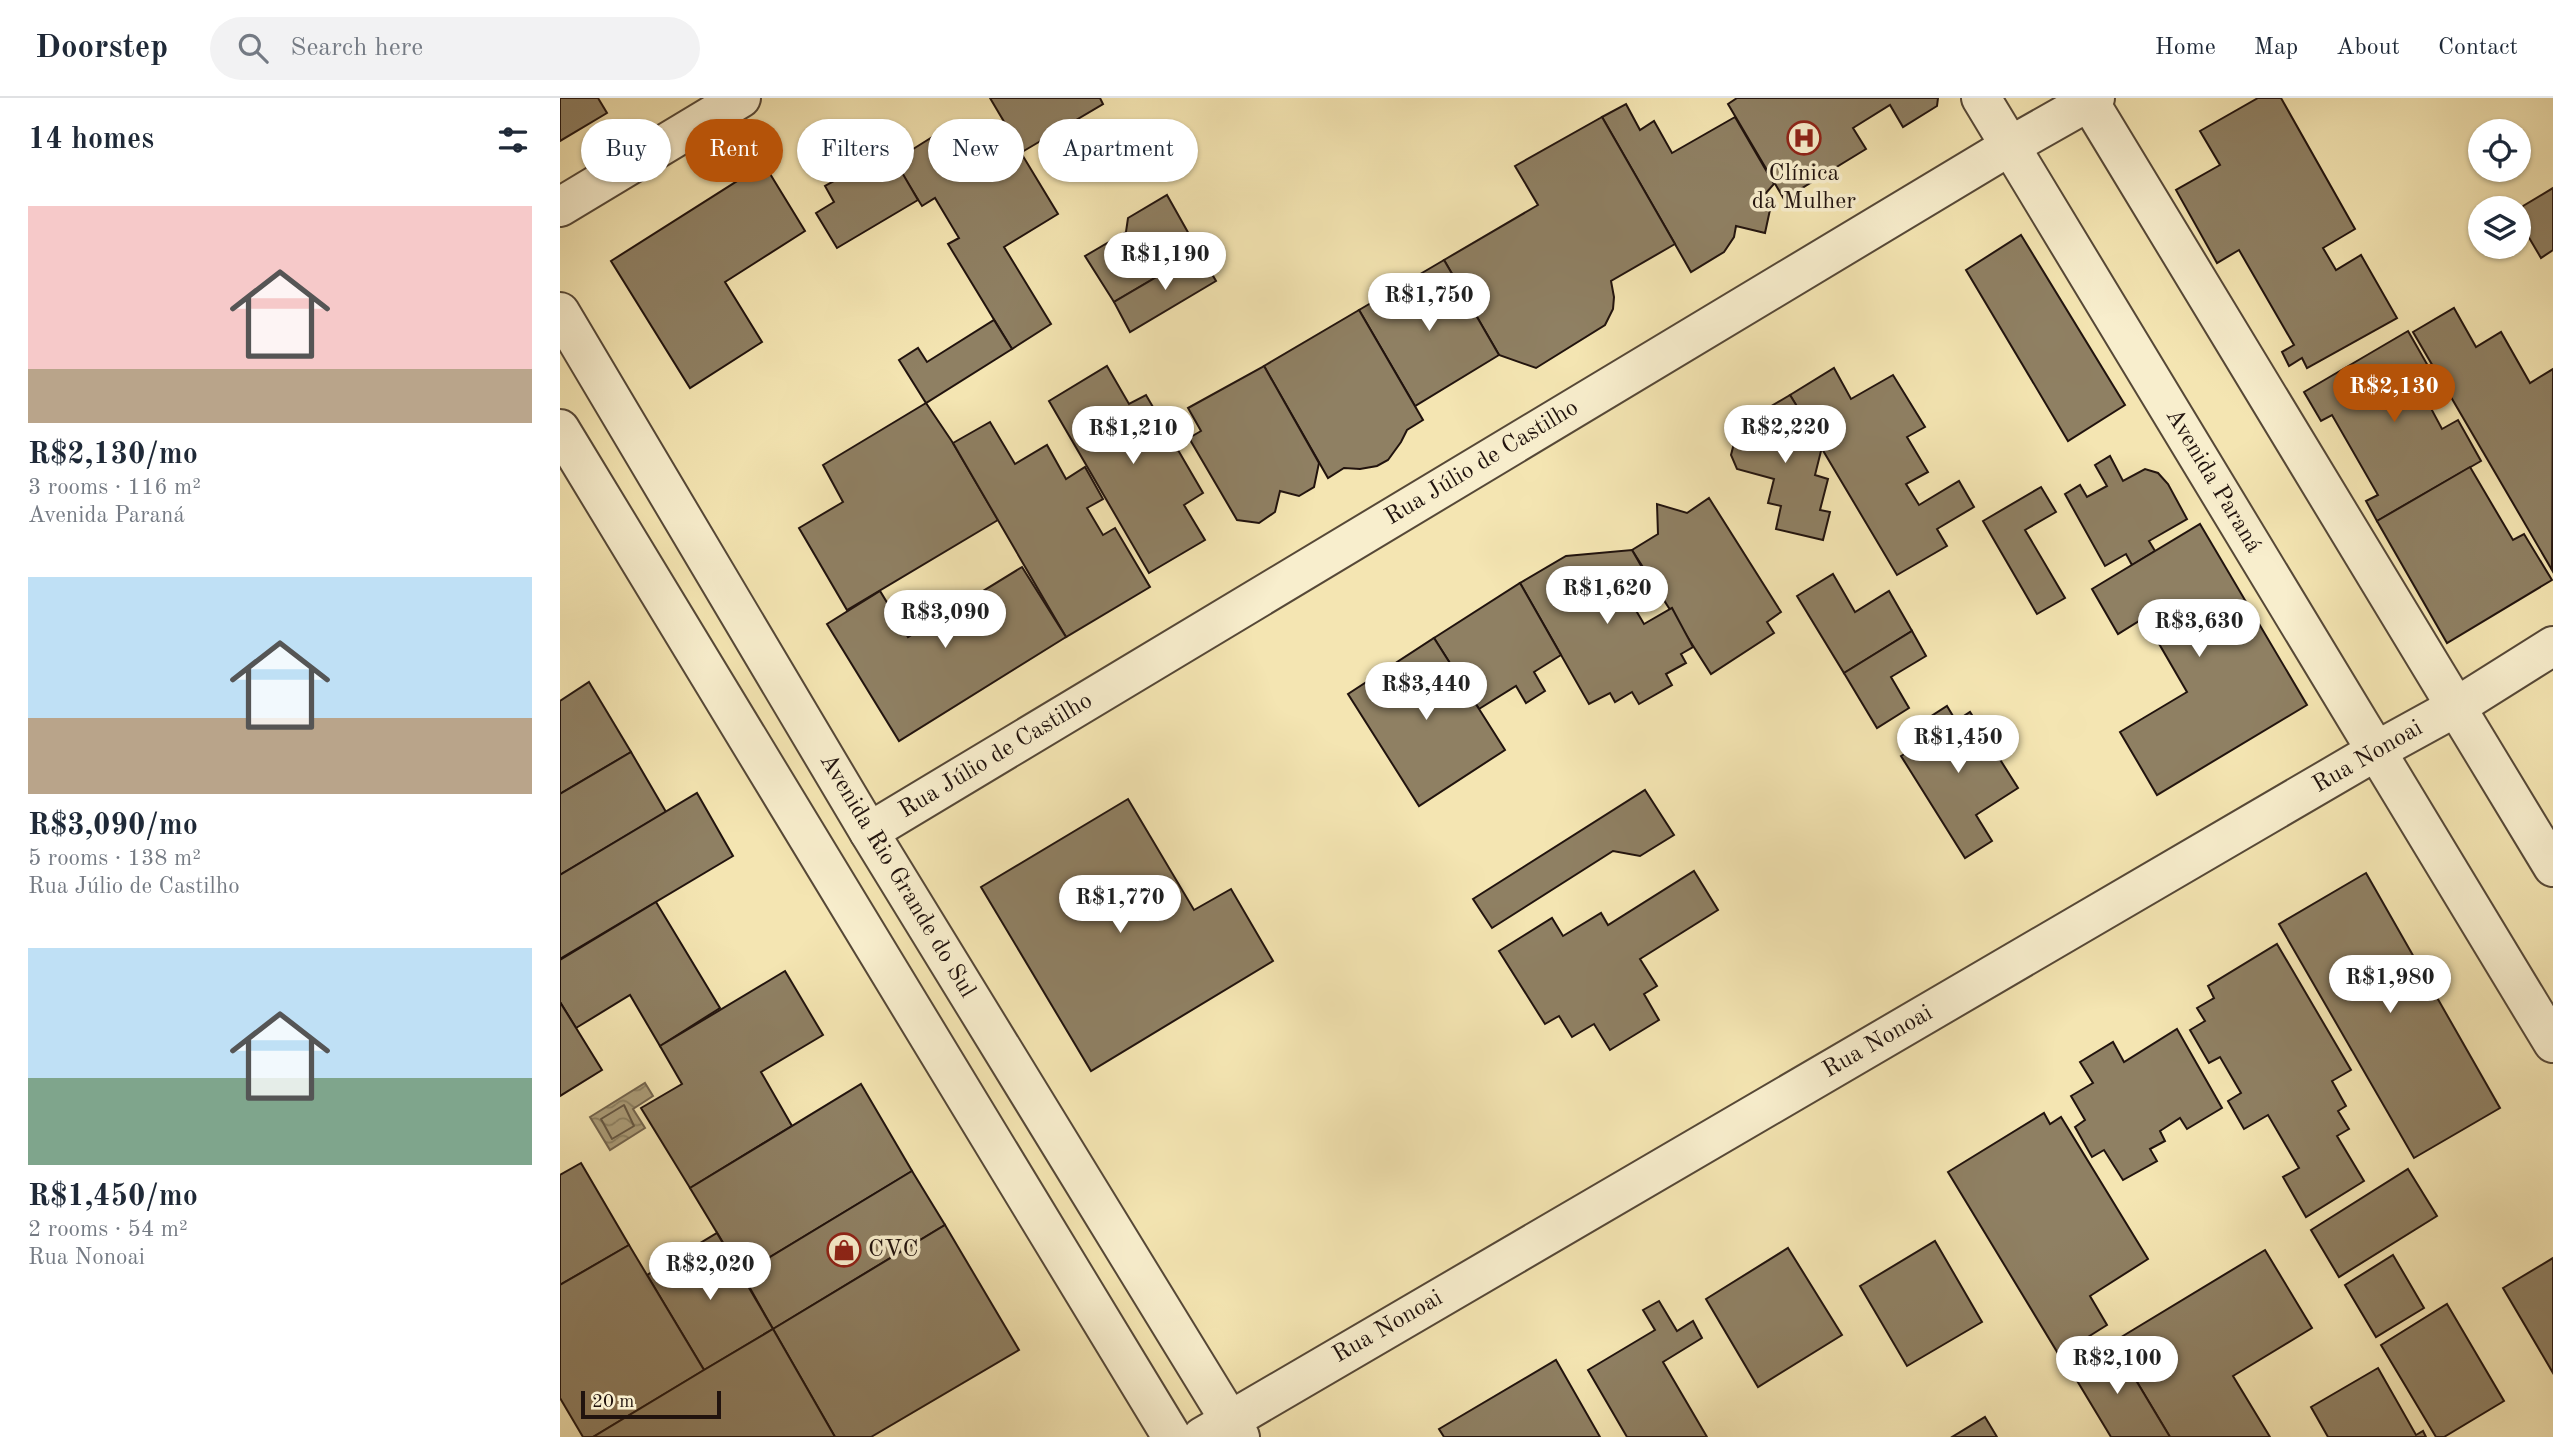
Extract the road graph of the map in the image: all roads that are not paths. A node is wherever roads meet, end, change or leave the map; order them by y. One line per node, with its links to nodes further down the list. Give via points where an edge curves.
1 (741, 98): 5 (street)
2 (1981, 98): 4 (street, Avenida Paraná)
3 (2091, 99): 4 (street, Rua Júlio de Castilho); 9 (street)
4 (2010, 146): 10 (street, Avenida Paraná); 11 (street, Rua Júlio de Castilho)
5 (560, 207)
6 (560, 312): 11 (street, Avenida Rio Grande do Sul)
7 (560, 429): 15 (street)
8 (2553, 646): 9 (street, Rua Nonoai)
9 (2456, 707): 10 (street, Rua Nonoai); 12 (street)
10 (2376, 751): 13 (street, Avenida Paraná); 14 (street, Rua Nonoai)
11 (869, 832): 14 (street, Avenida Rio Grande do Sul)
12 (2553, 867)
13 (2553, 1043)
14 (1224, 1431)
15 (1172, 1437)

